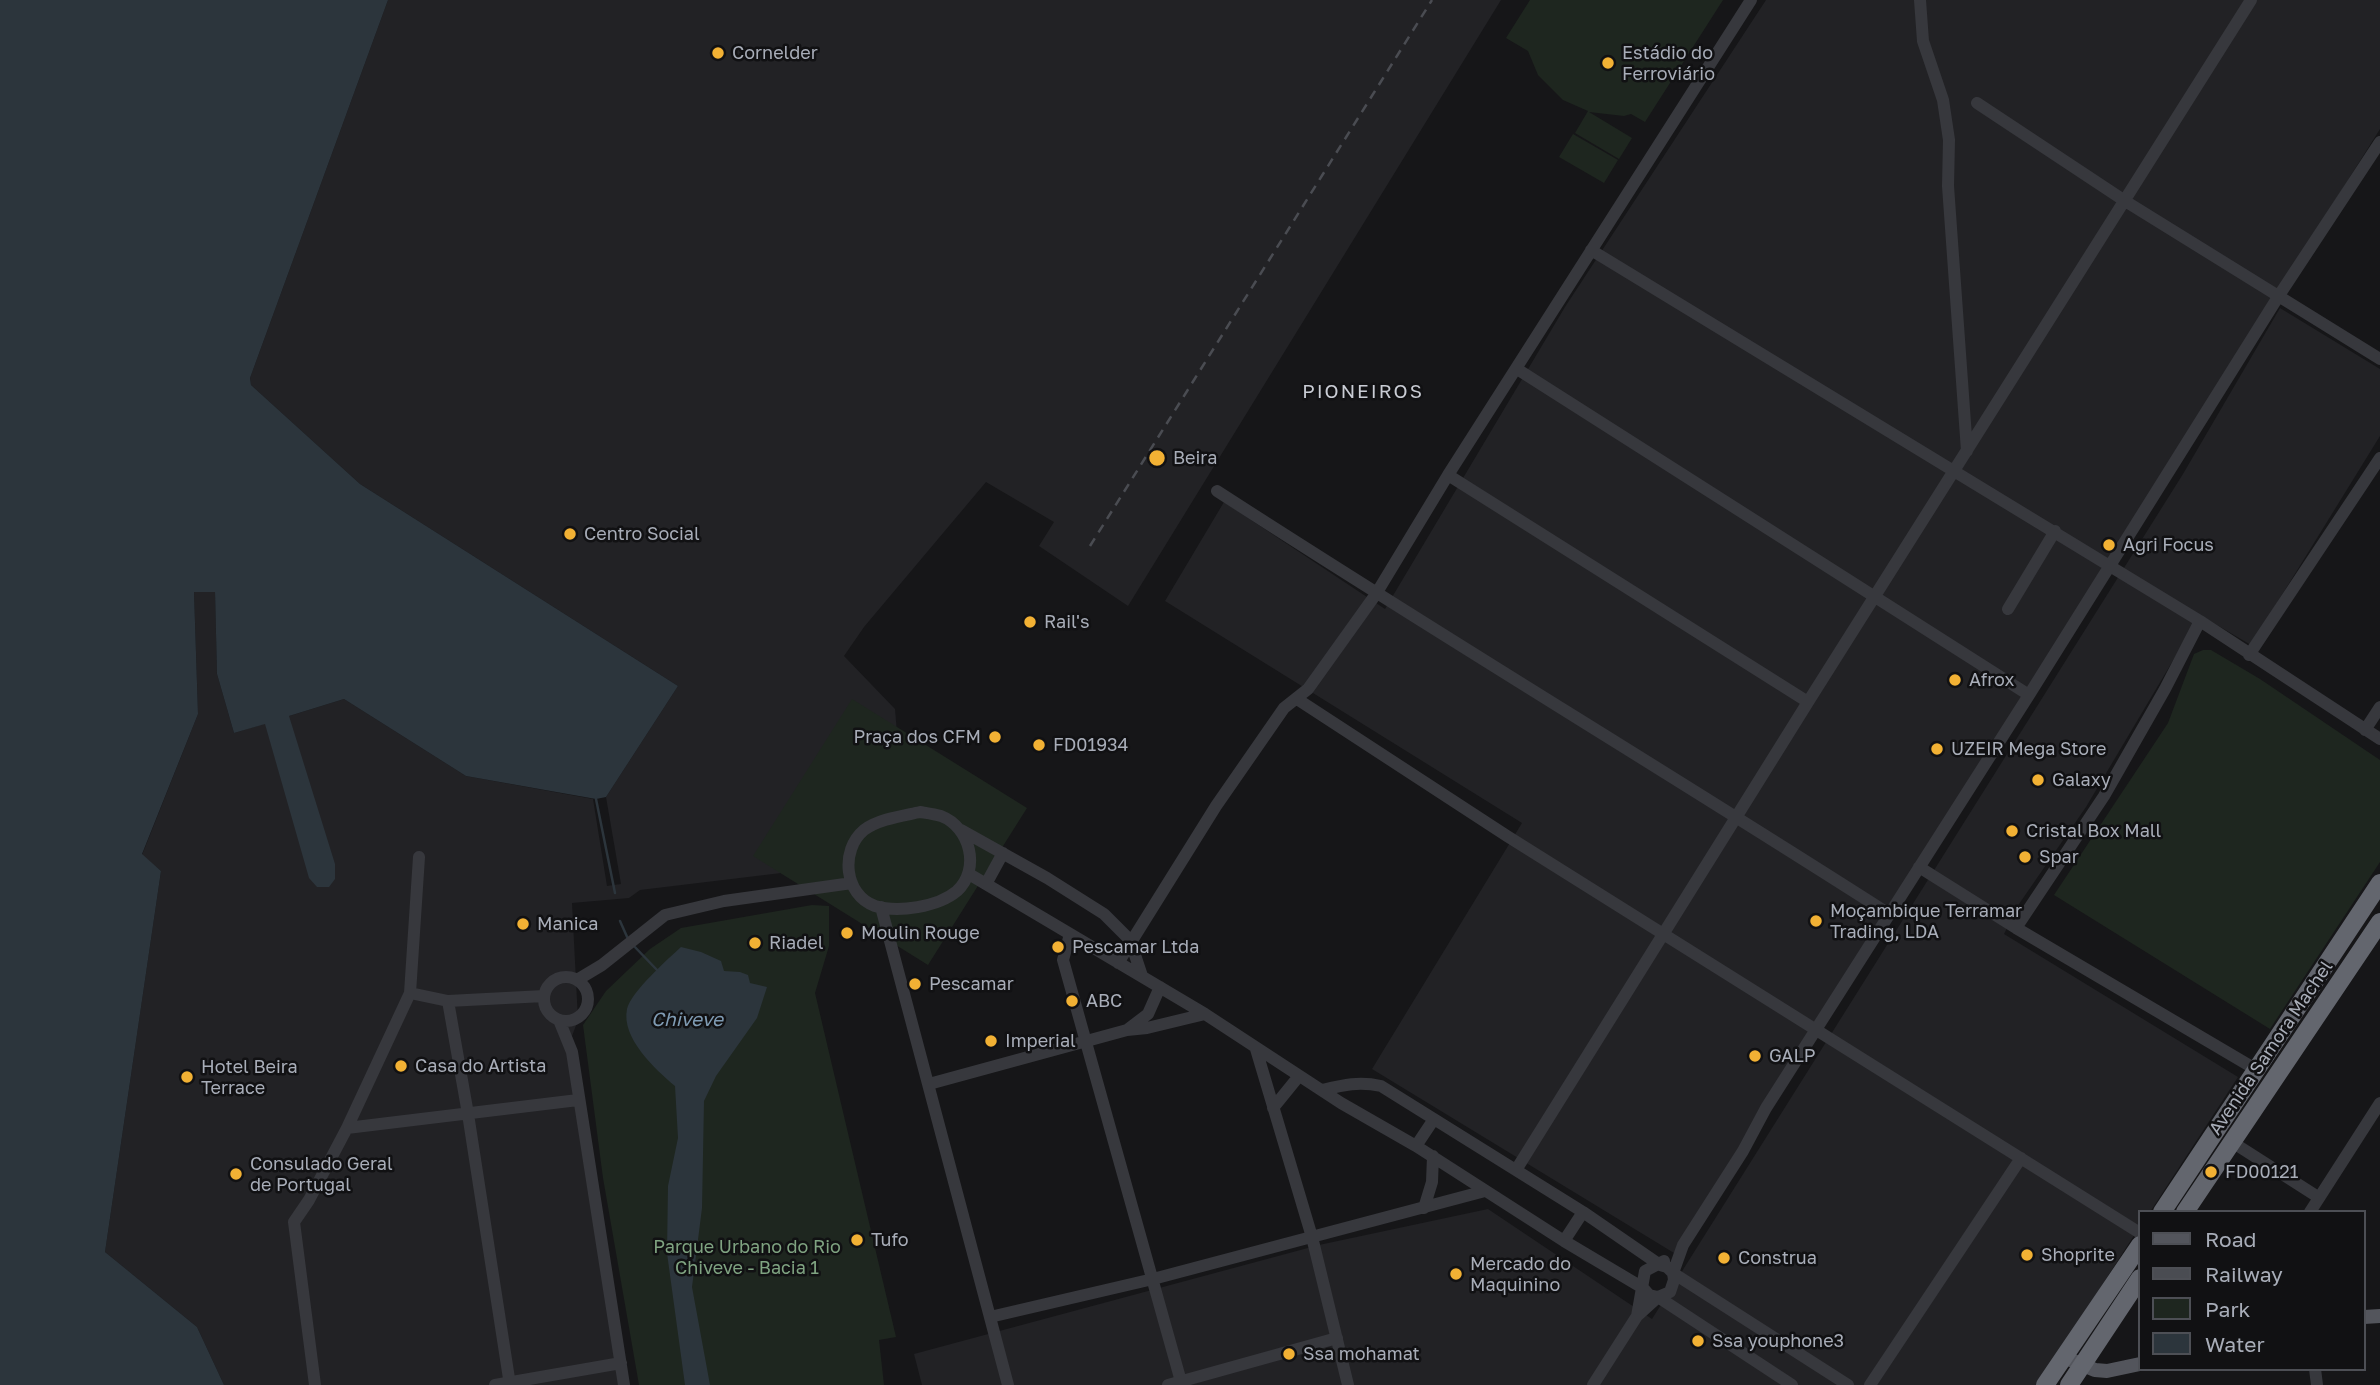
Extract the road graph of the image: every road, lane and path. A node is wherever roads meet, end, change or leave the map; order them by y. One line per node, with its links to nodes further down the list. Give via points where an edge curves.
1 (1751, 0): 7 (street)
2 (1920, 0): 11 (street, via 1923,41 1949,140 1948,186)
3 (2251, 0): 6 (street)
4 (1977, 103): 6 (street)
5 (2380, 142): 8 (street)
6 (2125, 201): 8 (street); 11 (street)
7 (1591, 250): 10 (street); 13 (street)
8 (2278, 297): 9 (street); 17 (street)
9 (2380, 359)
10 (1517, 369): 14 (street); 19 (street)
11 (1967, 452): 13 (street)
12 (2380, 458): 22 (street)
13 (1955, 470): 16 (street); 19 (street)
14 (1448, 475): 18 (street); 25 (street)
15 (1217, 491): 18 (street)
16 (2055, 531): 17 (street); 20 (street)
17 (2110, 565): 21 (street); 23 (street)
18 (1376, 594): 24 (street); 29 (street)
19 (1873, 598): 23 (street); 25 (street)
20 (2008, 609)
21 (2200, 621): 22 (street); 41 (street, via 2104,796)
22 (2249, 656): 27 (street)
23 (2029, 695): 33 (street)
24 (1297, 699): 42 (street); 44 (street, via 1284,708 1216,806)
25 (1808, 702): 29 (street)
26 (2380, 707): 27 (street)
27 (2365, 730): 28 (street)
28 (2380, 739)
29 (1736, 816): 39 (street); 42 (street)
30 (958, 828): 31 (street); 34 (street, via 967,841); 35 (street, via 942,817 920,812 890,818 864,831 849,856)
31 (1003, 853): 37 (street); 44 (street, via 1104,914)
32 (419, 856): 51 (street)
33 (1919, 867): 39 (street); 41 (street)
34 (969, 874): 37 (street); 38 (street, via 956,891 936,902 912,908)
35 (852, 883): 38 (street, via 870,904); 46 (street, via 724,901 665,915)
36 (2380, 883): 62 (highway, Avenida Samora Machel)
37 (986, 884): 43 (street)
38 (881, 907): 66 (street)
39 (1889, 914): 58 (street)
40 (2380, 922): 63 (highway, Avenida Samora Machel)
41 (2016, 928): 64 (street)
42 (1663, 933): 58 (street); 80 (street)
43 (1070, 934): 45 (street); 59 (street, via 1063,960)
44 (1130, 940): 45 (street); 47 (street)
45 (1118, 963): 47 (street)
46 (602, 965): 48 (street); 50 (street)
47 (1142, 976): 49 (street)
48 (576, 981): 50 (street); 52 (street, via 558,979)
49 (1160, 987): 54 (street); 57 (street, via 1148,1014)
50 (586, 992): 55 (street, via 586,1007)
51 (410, 993): 53 (street); 75 (street)
52 (544, 996): 53 (street); 56 (street, via 550,1015)
53 (448, 1001): 73 (street)
54 (1205, 1014): 57 (street); 60 (street)
55 (576, 1018): 56 (street); 61 (street)
56 (559, 1020): 61 (street)
57 (1127, 1030): 59 (street)
58 (1817, 1030): 79 (street); 92 (street)
59 (1087, 1041): 66 (street); 96 (street)
60 (1256, 1049): 65 (street); 72 (street)
61 (572, 1052): 69 (street)
62 (2267, 1055): 63 (highway); 64 (highway, Avenida Samora Machel)
63 (2284, 1064): 70 (highway, Avenida Samora Machel)
64 (2257, 1070): 68 (highway, Avenida Samora Machel)
65 (1299, 1076): 67 (street); 72 (street)
66 (929, 1084): 102 (street)
67 (1322, 1090): 74 (street, via 1366,1082 1381,1086); 77 (street)
68 (2242, 1092): 70 (highway); 81 (highway, Avenida Samora Machel)
69 (578, 1100): 73 (street); 105 (street)
70 (2259, 1102): 76 (highway, Avenida Samora Machel)
71 (2380, 1103): 83 (street)
72 (1273, 1108): 90 (street)
73 (468, 1114): 75 (street); 110 (street)
74 (1434, 1119): 77 (street); 80 (street)
75 (347, 1128): 111 (street, via 294,1222)
76 (2232, 1142): 83 (street); 84 (highway, Avenida Samora Machel)
77 (1416, 1146): 78 (street)
78 (1433, 1156): 82 (street); 85 (street)
79 (2021, 1158): 89 (street); 121 (street)
80 (1516, 1170): 88 (street)
81 (2179, 1187): 84 (highway); 86 (highway, Avenida Samora Machel)
82 (1485, 1191): 85 (street); 91 (street)
83 (2318, 1196): 87 (street)
84 (2190, 1204)
85 (1424, 1208): 90 (street)
86 (2163, 1210)
87 (2311, 1210)
88 (1583, 1212): 91 (street); 94 (street)
89 (2138, 1232)
90 (1312, 1237): 96 (street); 103 (street)
91 (1564, 1241): 99 (street)
92 (1683, 1245): 94 (street); 95 (street)
93 (2138, 1248): 97 (highway)
94 (1660, 1265): 95 (street); 99 (street, via 1645,1271)
95 (1672, 1273): 100 (street, via 1670,1292); 108 (street)
96 (1153, 1279): 102 (street); 109 (street)
97 (2117, 1279): 98 (highway); 104 (highway)
98 (2136, 1284): 106 (highway)
99 (1643, 1288): 100 (street); 101 (street)
100 (1658, 1297): 101 (street); 118 (street)
101 (1637, 1316): 117 (street)
102 (990, 1317): 114 (street)
103 (1337, 1338): 109 (street); 116 (street)
104 (2064, 1357): 106 (main road); 122 (highway)
105 (621, 1363): 110 (street); 113 (street)
106 (2082, 1364): 107 (main road, via 2107,1371); 123 (highway)
107 (2138, 1364)
108 (1828, 1372): 119 (street); 120 (street)
109 (1182, 1383): 115 (street)
110 (510, 1384): 112 (street)
111 (316, 1385)
112 (495, 1385)
113 (624, 1385)
114 (1008, 1385)
115 (1168, 1385)
116 (1348, 1385)
117 (1593, 1385)
118 (1792, 1385)
119 (1822, 1385)
120 (1848, 1385)
121 (1870, 1385)
122 (2045, 1385)
123 (2069, 1385)

